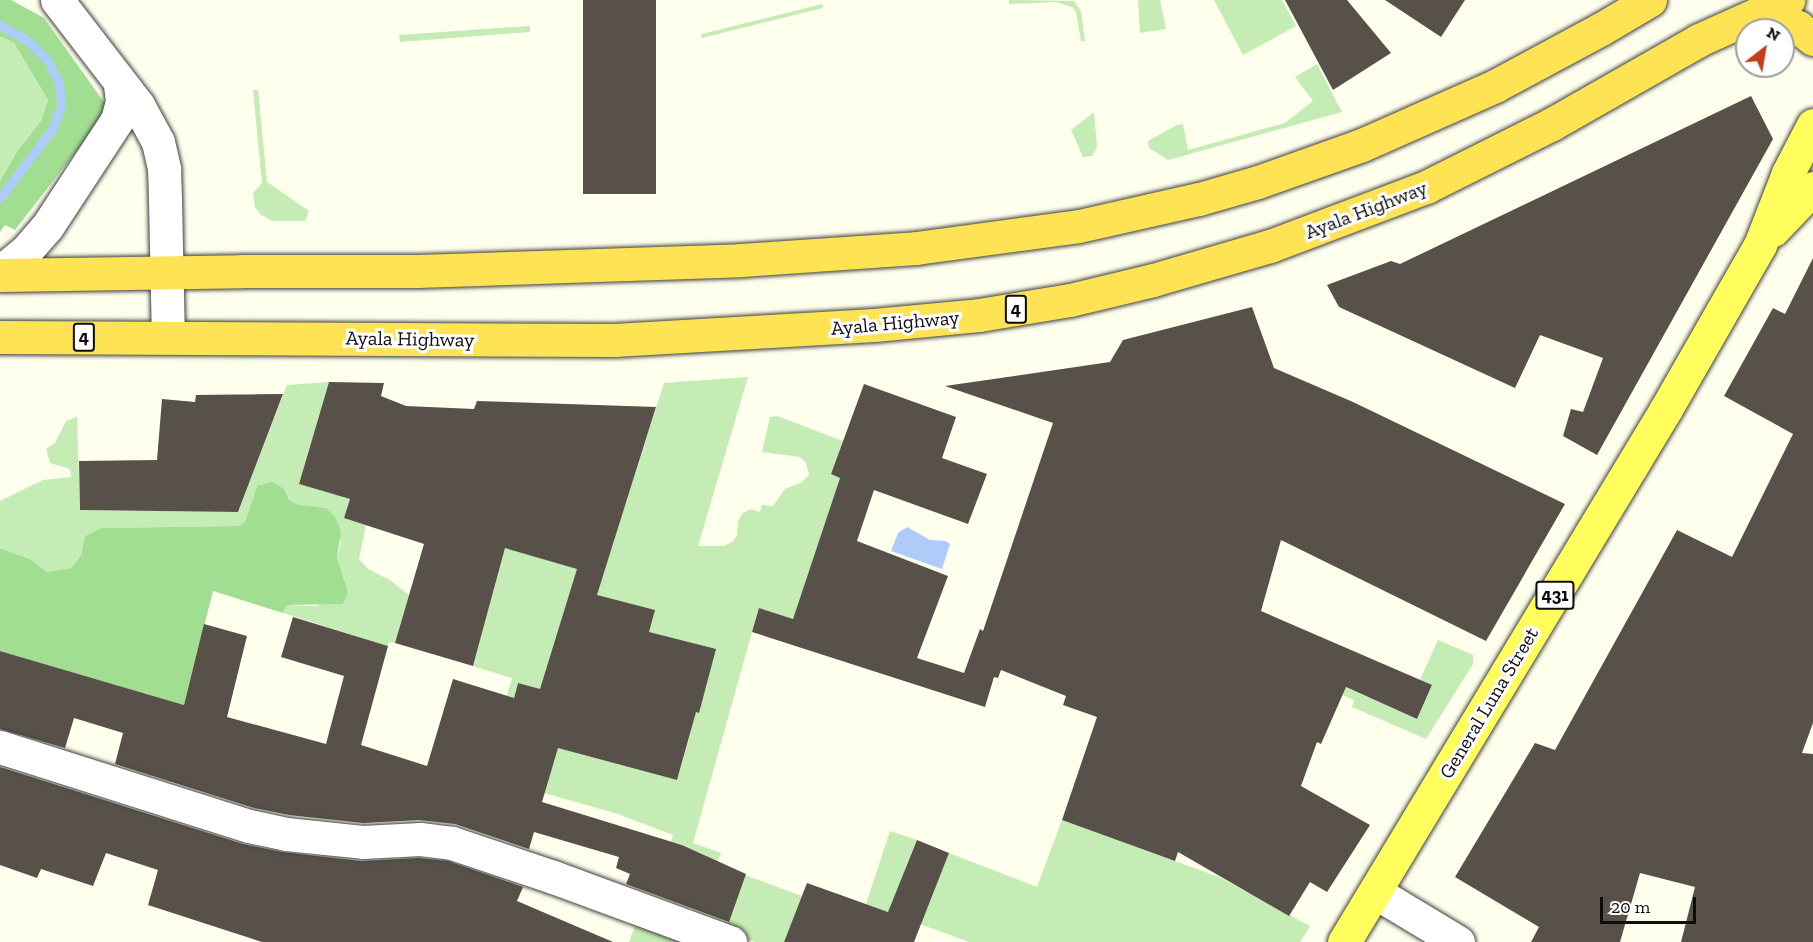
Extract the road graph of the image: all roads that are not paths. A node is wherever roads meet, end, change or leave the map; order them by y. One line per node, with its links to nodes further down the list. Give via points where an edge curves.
1 (42, 0): 4 (street)
2 (1650, 0): 11 (highway, via 1495,86 1362,145 1248,185 1079,226 916,248 741,260 417,272)
3 (1788, 0): 5 (highway, 4)
4 (67, 12): 7 (street)
5 (1731, 24): 6 (highway, via 1783,22 1798,27); 14 (highway, Ayala Highway / 4, via 1552,124 1426,187 1270,246 1070,300 979,315 874,325 668,338 557,341)
6 (1813, 39)
7 (120, 84): 11 (street, via 143,113 160,151); 12 (street, via 121,109 105,138 47,227)
8 (1813, 125): 10 (main road, General Luna Street / 431, via 1788,173)
9 (1813, 188): 10 (main road, General Luna Street / 431)
10 (1760, 245): 16 (main road, General Luna Street / 431, via 1589,540)
11 (168, 272): 12 (highway); 14 (street)
12 (0, 273)
13 (0, 337): 14 (highway, Ayala Highway / 4)
14 (168, 337)
15 (0, 747): 17 (street, via 249,826 286,834 363,842 420,839 452,843)
16 (1375, 892): 18 (main road, General Luna Street / 431); 19 (street)
17 (730, 942)
18 (1344, 942)
19 (1458, 942)

